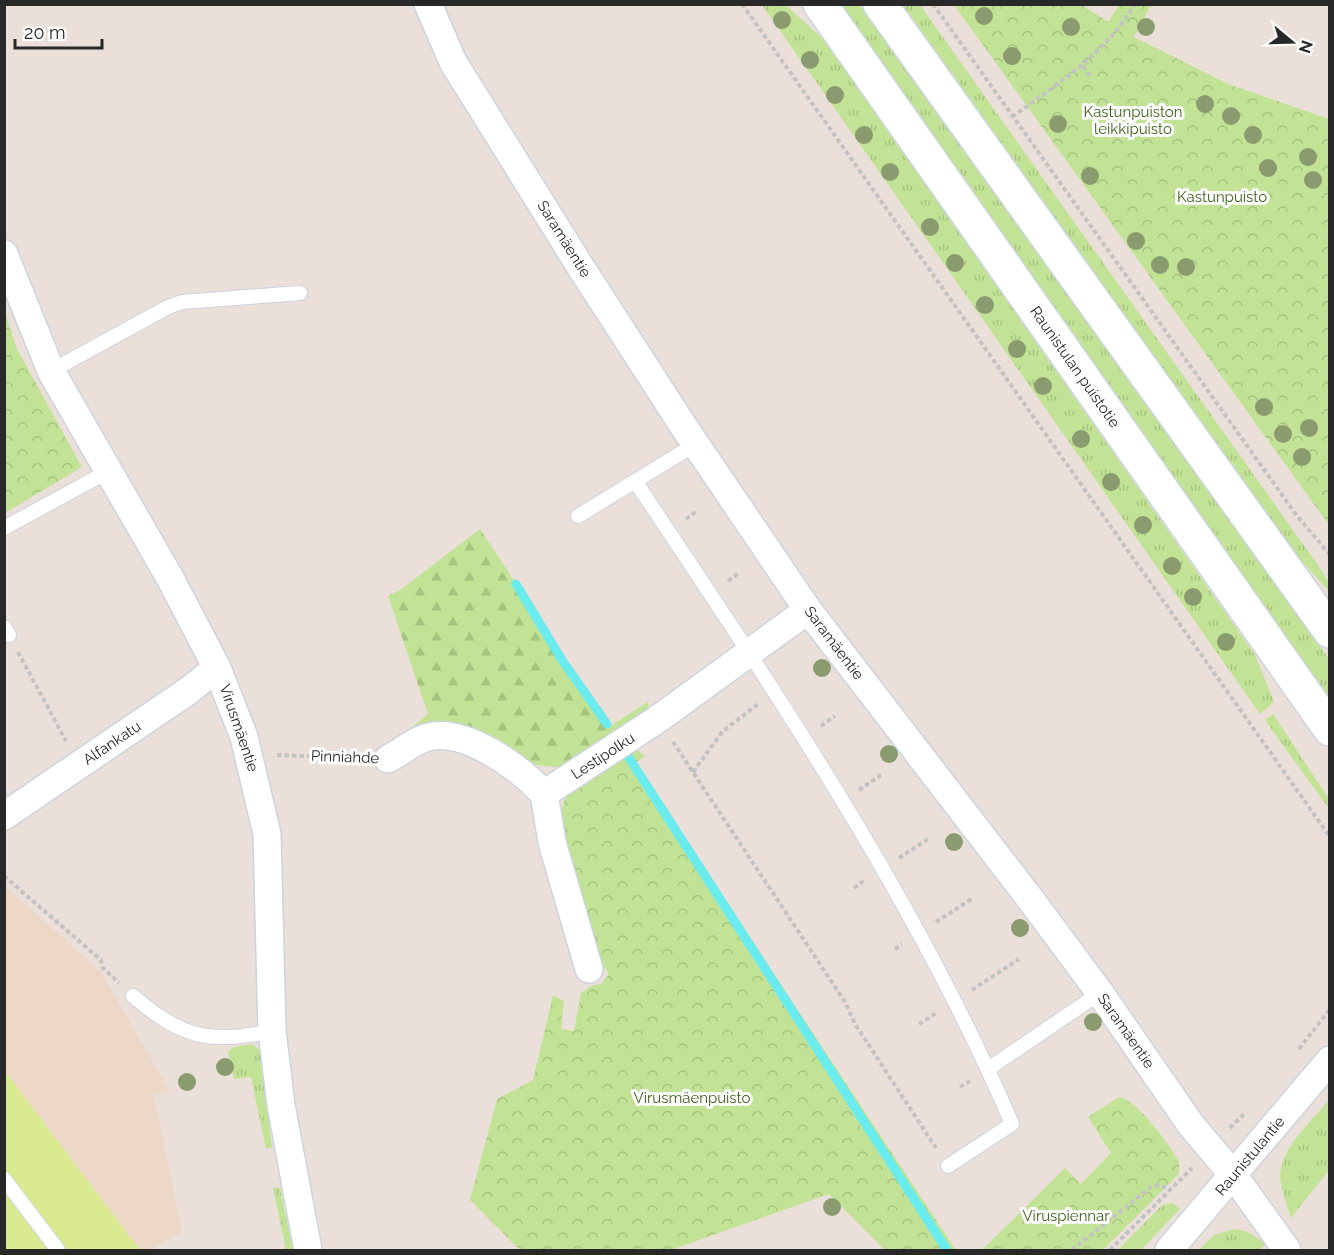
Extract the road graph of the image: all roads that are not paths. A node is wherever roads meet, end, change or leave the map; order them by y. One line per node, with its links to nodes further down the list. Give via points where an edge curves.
1 (428, 4): 7 (street, Saramäentie, via 436,28 464,80)
2 (820, 4): 16 (main road, Raunistulan puistotie)
3 (880, 4): 13 (main road)
4 (4, 254): 6 (street, Virusmäentie)
5 (300, 293): 6 (lane, via 182,302)
6 (51, 371): 8 (street, Virusmäentie)
7 (696, 444): 9 (lane); 12 (street, Saramäentie)
8 (109, 471): 11 (lane); 15 (street, Virusmäentie)
9 (635, 481): 10 (lane); 14 (lane)
10 (578, 516)
11 (4, 528)
12 (808, 610): 14 (street, Lestipolku); 21 (street, Saramäentie)
13 (1329, 631)
14 (749, 654): 18 (street, Lestipolku); 25 (lane, via 884,868)
15 (217, 668): 19 (street, Alfankatu); 23 (street, Virusmäentie, via 244,737 267,834)
16 (1329, 729)
17 (388, 759): 18 (street, Pinniahde, via 426,737 453,736 525,774)
18 (544, 794): 20 (street, via 552,842)
19 (4, 816)
20 (590, 969)
21 (1100, 993): 25 (lane); 27 (street, Saramäentie, via 1191,1125)
22 (133, 996): 23 (lane, via 160,1019 184,1031 236,1038)
23 (272, 1032): 30 (street, Virusmäentie)
24 (1329, 1060): 27 (street, Raunistulantie)
25 (988, 1069): 26 (lane, via 1012,1124)
26 (948, 1167)
27 (1234, 1176): 31 (street, Raunistulantie); 32 (street, Saramäentie)
28 (4, 1179): 29 (lane)
29 (58, 1251)
30 (308, 1251)
31 (1169, 1251)
32 (1287, 1251)

